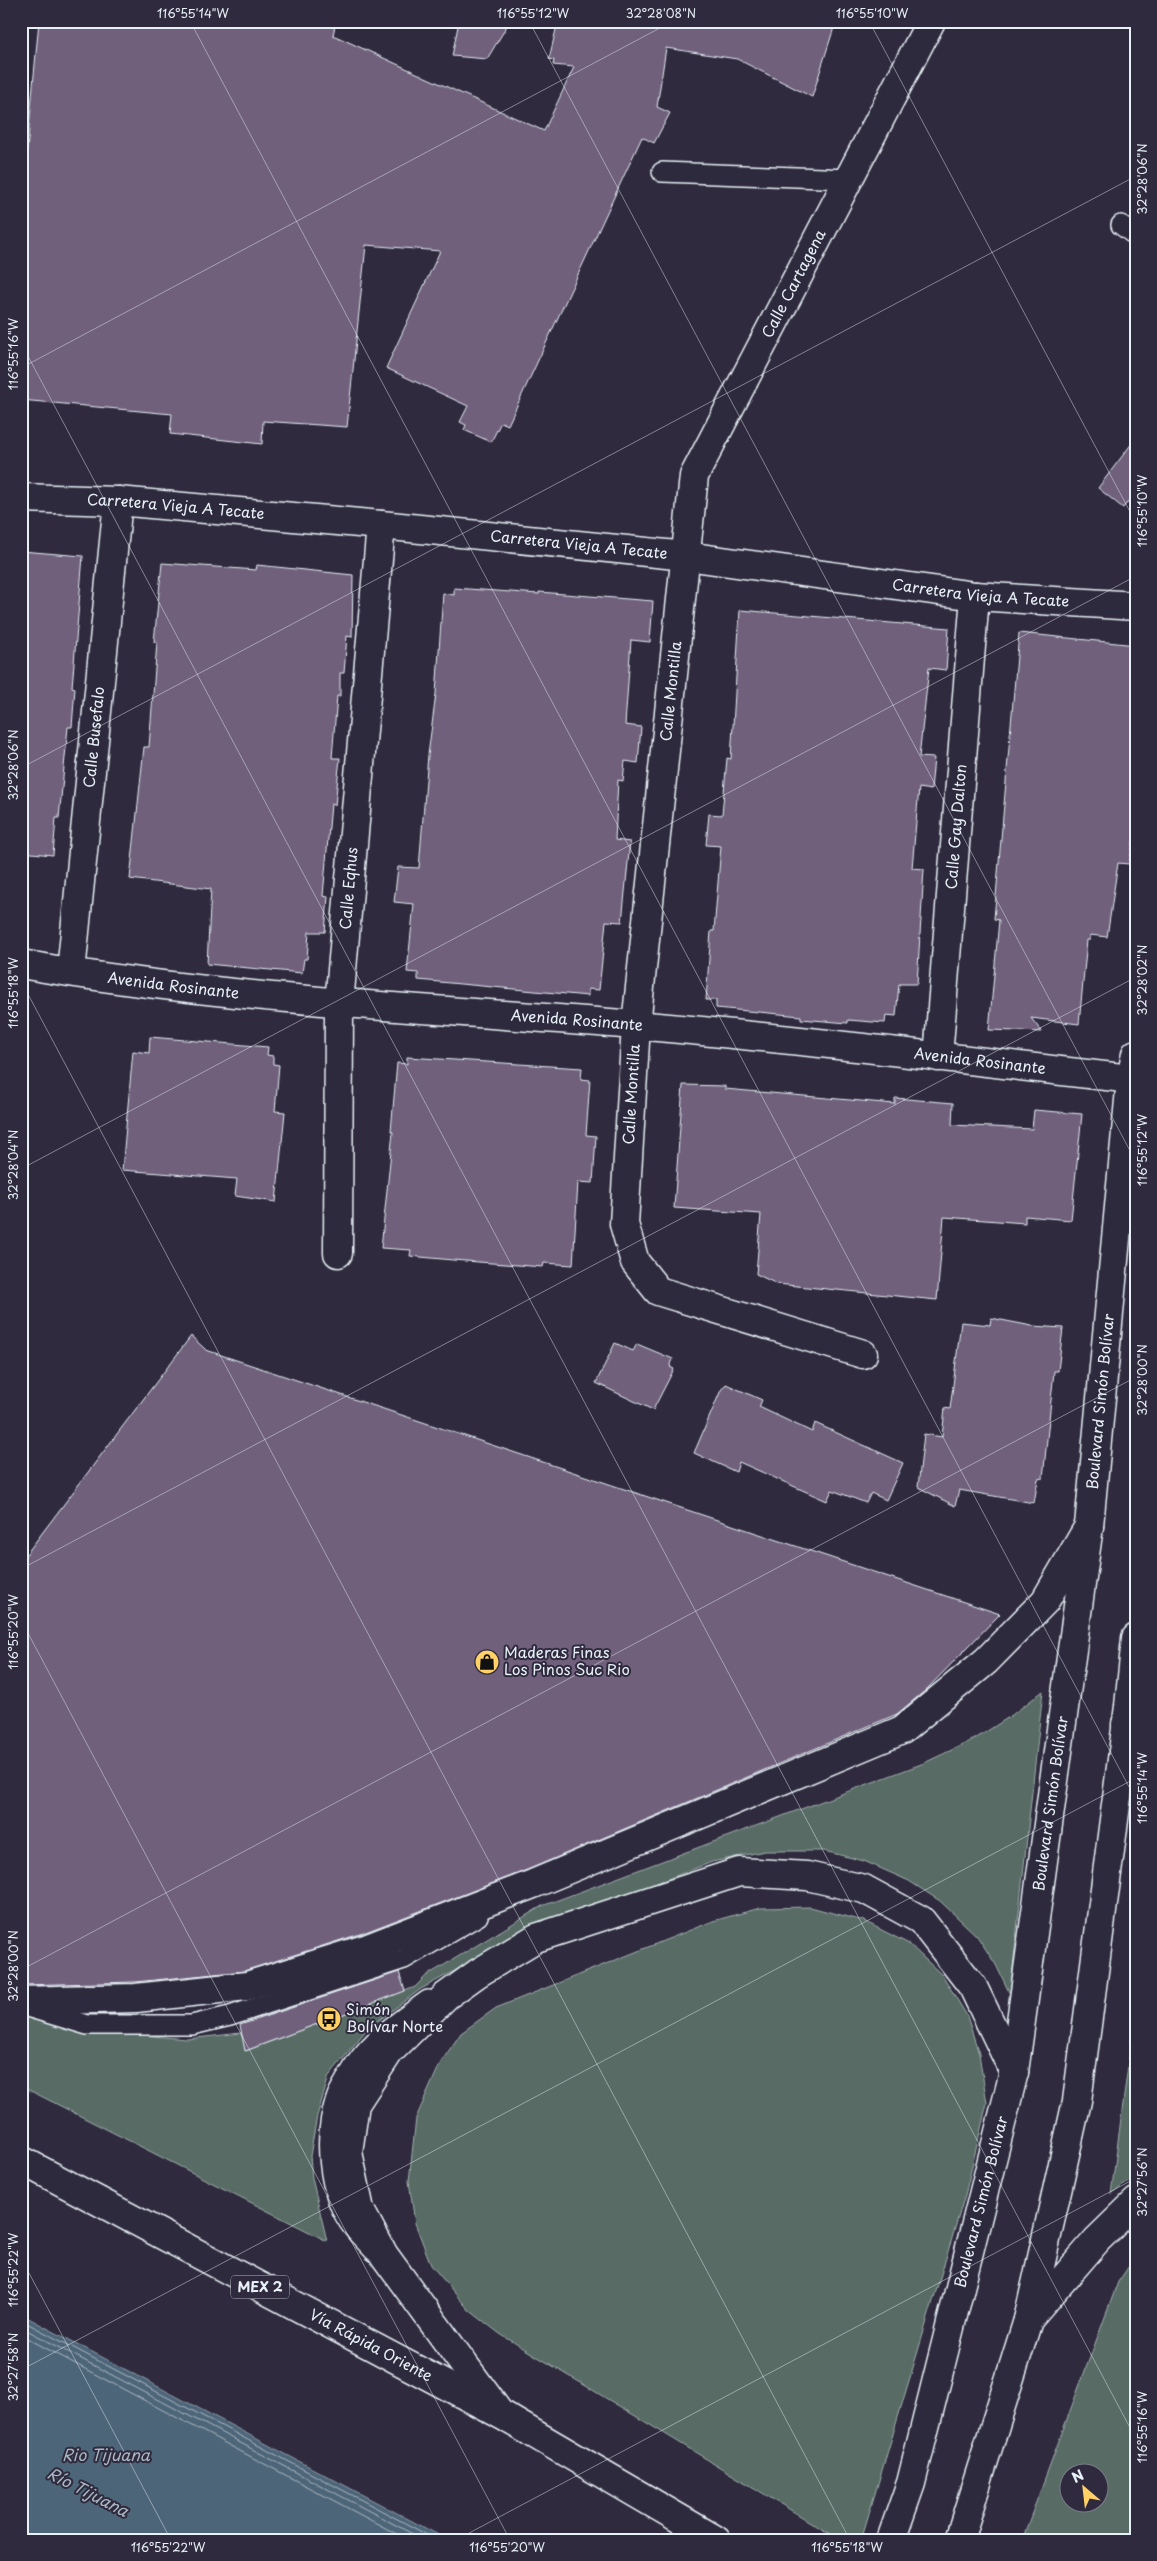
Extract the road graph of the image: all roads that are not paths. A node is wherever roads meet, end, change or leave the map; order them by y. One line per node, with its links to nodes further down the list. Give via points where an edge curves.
1 (931, 21): 3 (main road, Calle Cartagena)
2 (662, 172): 3 (lane)
3 (849, 179): 7 (main road, Calle Cartagena, via 694,476)
4 (21, 498): 5 (main road, Carretera Vieja A Tecate)
5 (118, 501): 6 (main road, Carretera Vieja A Tecate); 11 (main road, Calle Busefalo)
6 (381, 525): 7 (main road, Carretera Vieja A Tecate); 12 (main road, Calle Eqhus)
7 (686, 556): 8 (main road, Carretera Vieja A Tecate); 13 (main road, Calle Montilla)
8 (975, 596): 9 (main road, Carretera Vieja A Tecate); 14 (main road, Calle Gay Dalton)
9 (1136, 606)
10 (21, 964): 11 (main road, Avenida Rosinante)
11 (71, 972): 12 (main road, Avenida Rosinante)
12 (339, 1004): 13 (main road, Avenida Rosinante); 16 (main road, Calle Eqhus)
13 (636, 1025): 14 (main road, Avenida Rosinante); 17 (main road, Calle Montilla, via 624,1224 635,1262 658,1291)
14 (938, 1057): 15 (main road, Avenida Rosinante)
15 (1133, 1066): 18 (main road, Boulevard Simón Bolívar)
16 (338, 1253)
17 (863, 1354)
18 (1090, 1526): 21 (main road, via 1045,1601 986,1661 902,1730); 24 (main road, Boulevard Simón Bolívar)
19 (1136, 1638): 20 (main road)
20 (1132, 1720): 27 (main road, via 1077,2101)
21 (533, 1884): 22 (main road, via 368,1948 247,1986 136,1998); 23 (lane, via 404,1959 230,2016 192,2025 87,2025)
22 (21, 2001)
23 (21, 2006)
24 (1014, 2072): 28 (main road, via 973,1987 921,1920 864,1889 806,1876 739,1872 536,1938 478,1972 446,1996 389,2052 355,2104 348,2152 360,2210 397,2275); 31 (main road, Boulevard Simón Bolívar, via 911,2484)
25 (21, 2160): 28 (main road, Vía Rápida Oriente / MEX 2)
26 (1136, 2202): 27 (main road, via 1097,2240)
27 (1028, 2320): 29 (main road)
28 (500, 2414): 30 (main road, Vía Rápida Oriente / MEX 2)
29 (962, 2532)
30 (716, 2540)
31 (891, 2540)

